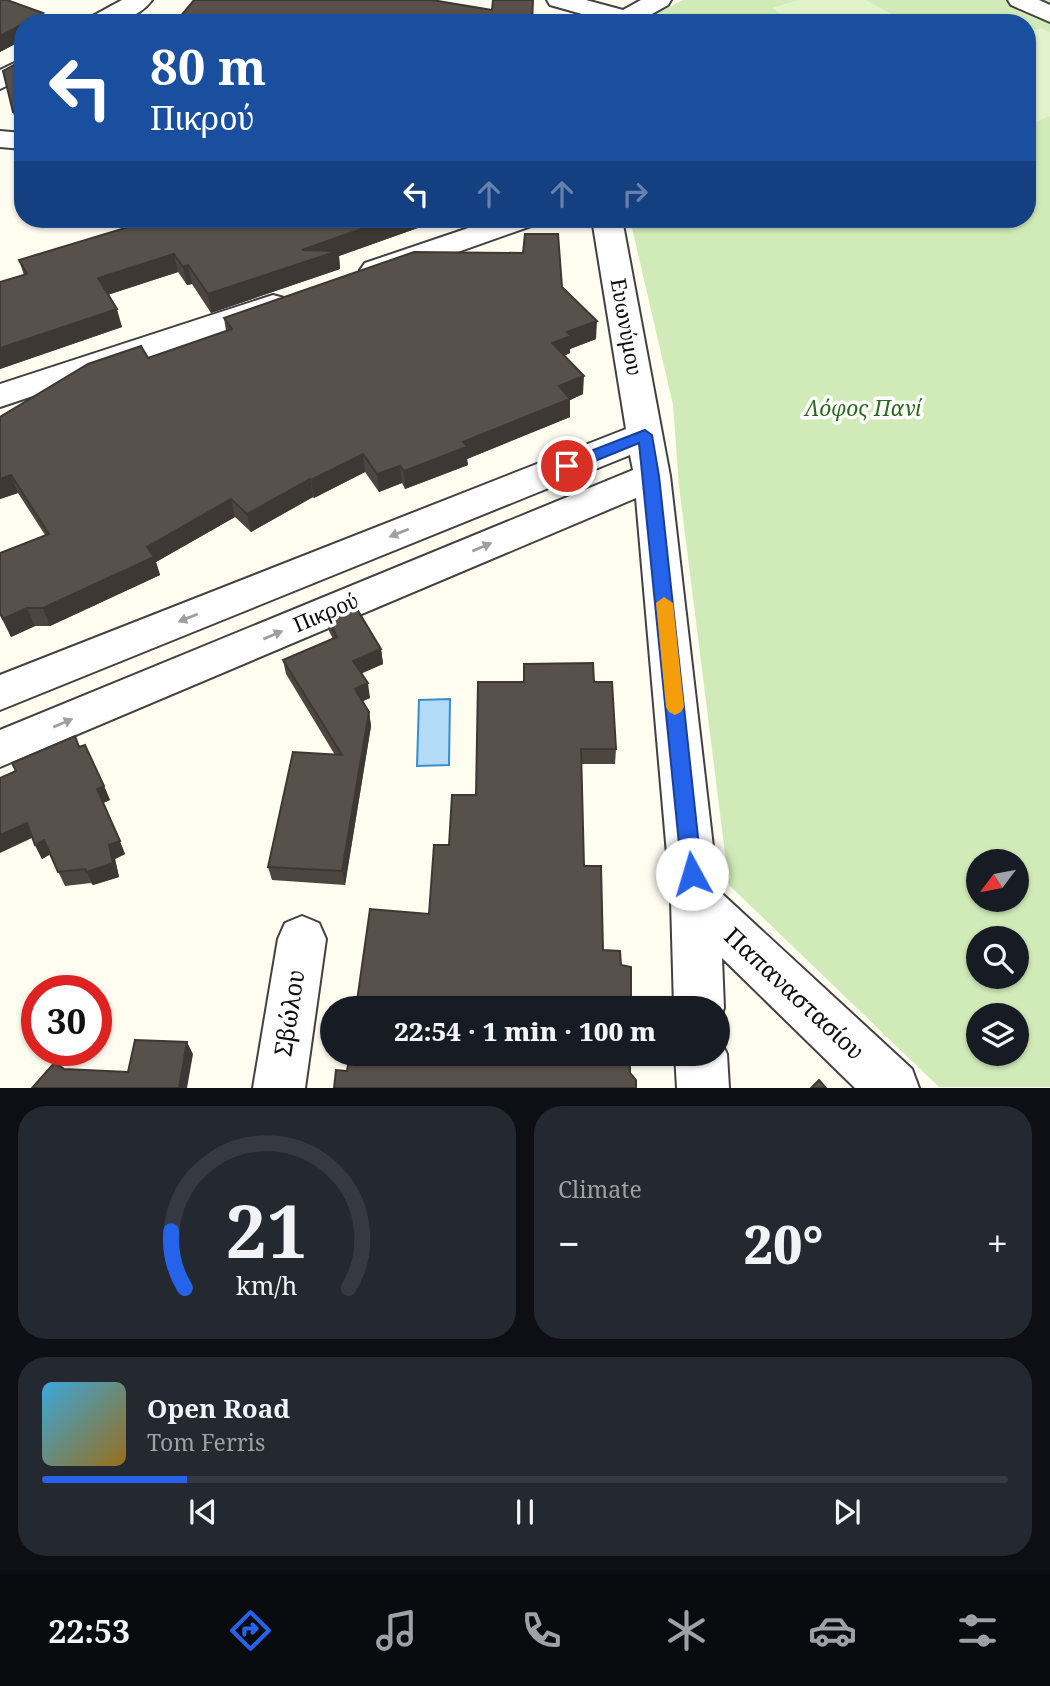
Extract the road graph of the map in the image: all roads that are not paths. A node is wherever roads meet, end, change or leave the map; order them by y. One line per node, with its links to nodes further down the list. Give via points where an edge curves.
1 (140, 0): 5 (street)
2 (559, 0): 6 (street)
3 (659, 0): 7 (street)
4 (1020, 0): 8 (street)
5 (114, 14)
6 (602, 14)
7 (632, 14)
8 (1050, 15)
9 (497, 228): 11 (street)
10 (609, 228): 14 (street, Ευωνύμου)
11 (351, 278)
12 (299, 296): 13 (street)
13 (0, 396)
14 (648, 455): 15 (street, one-way to 15); 16 (street, Πικρού, one-way to 14); 17 (street, Ευωνύμου)
15 (0, 693)
16 (0, 749)
17 (695, 900): 19 (street, Ευωνύμου); 23 (street, Παπαναστασίου)
18 (302, 939): 21 (street, Σβώλου)
19 (699, 996)
20 (702, 1066): 22 (street)
21 (279, 1087)
22 (703, 1087)
23 (893, 1087)

